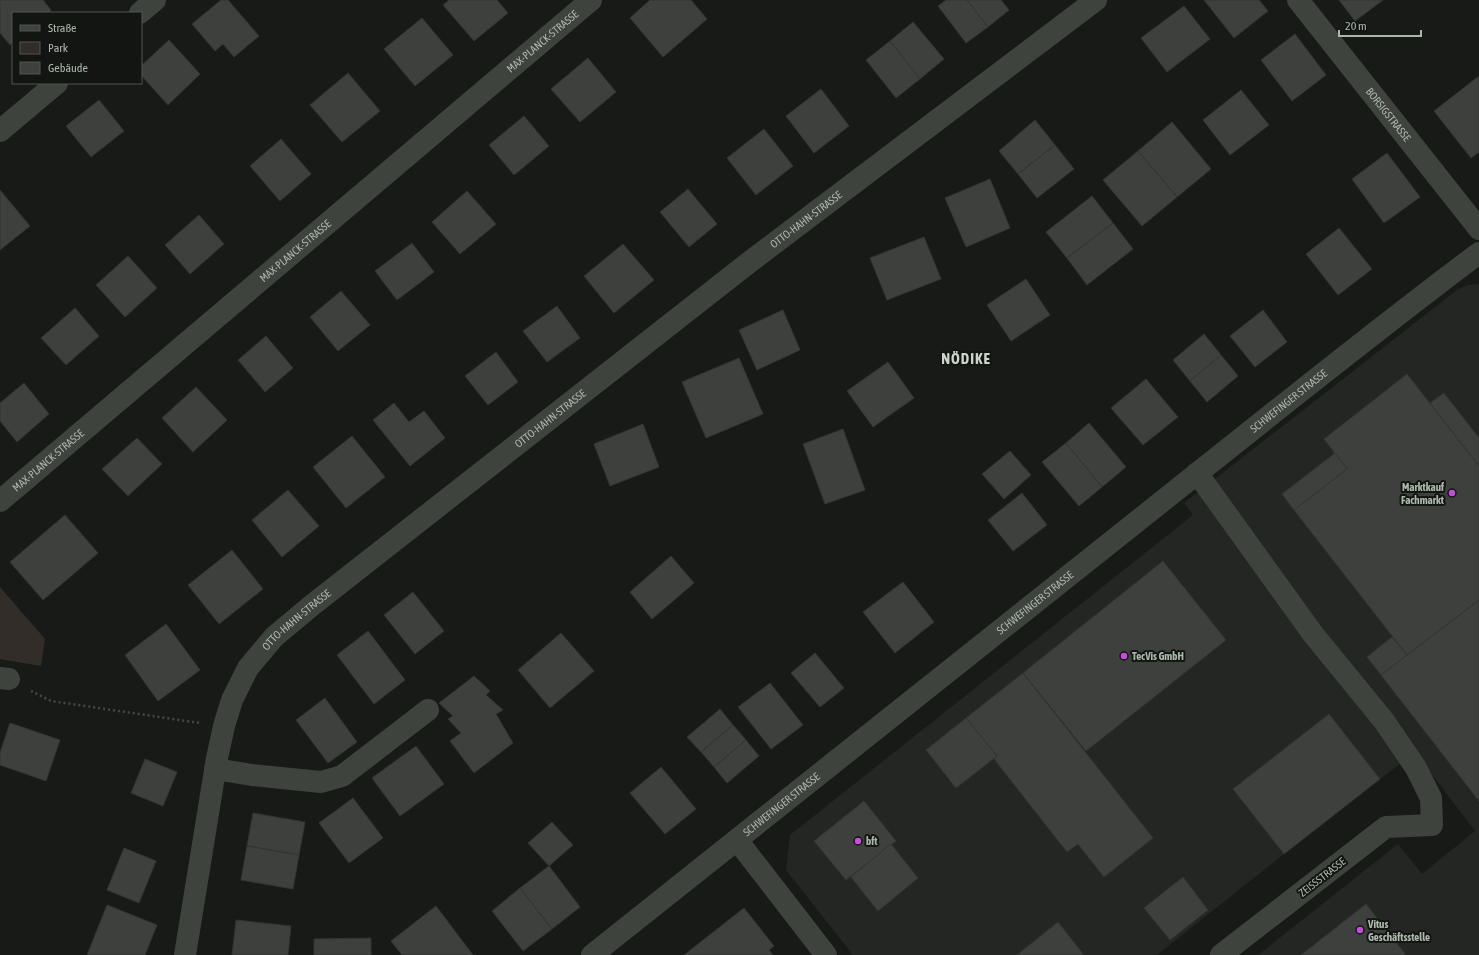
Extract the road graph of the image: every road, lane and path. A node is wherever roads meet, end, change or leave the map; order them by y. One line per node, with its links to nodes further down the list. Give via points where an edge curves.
1 (155, 0): 5 (street)
2 (590, 0): 11 (street, MAX-PLANCK-STRASSE)
3 (1096, 0): 14 (street, OTTO-HAHN-STRASSE, via 741,268 311,606 274,637 248,668 232,700)
4 (1298, 0): 8 (street, BORSIGSTRASSE)
5 (141, 12)
6 (56, 84): 7 (street)
7 (0, 131)
8 (1479, 229)
9 (1479, 253): 10 (street, SCHWEFINGER STRASSE)
10 (1197, 473): 16 (street, SCHWEFINGER STRASSE); 20 (street, ZEISSSTRASSE, via 1314,634 1384,722 1416,768 1431,798 1432,825 1386,827)
11 (0, 501)
12 (5, 678): 14 (path, via 51,701)
13 (428, 710): 15 (street, via 342,776 321,782)
14 (224, 726): 15 (street, OTTO-HAHN-STRASSE)
15 (215, 769): 17 (street, OTTO-HAHN-STRASSE)
16 (737, 840): 18 (street, SCHWEFINGER STRASSE); 19 (street)
17 (185, 955)
18 (592, 955)
19 (826, 955)
20 (1221, 955)

